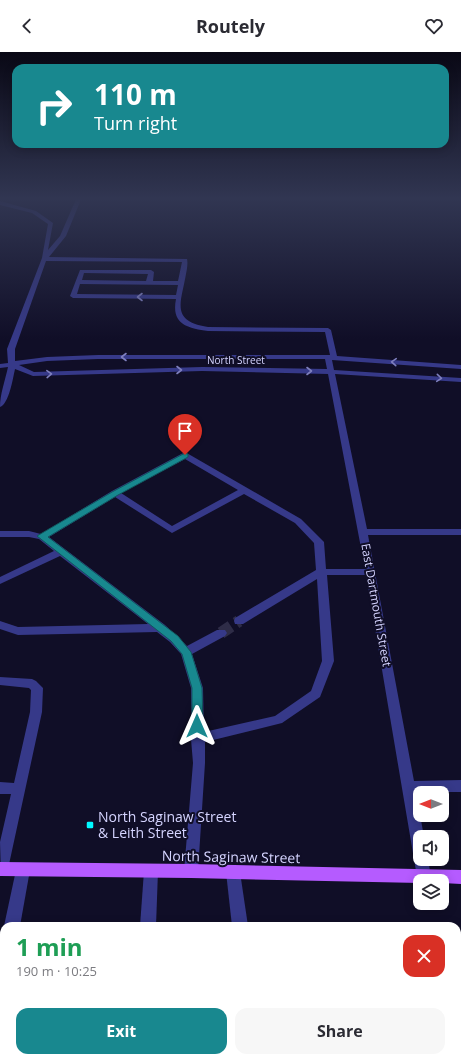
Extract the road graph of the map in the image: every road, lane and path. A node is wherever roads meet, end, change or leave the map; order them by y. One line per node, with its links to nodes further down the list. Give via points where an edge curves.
1 (47, 244): 3 (street)
2 (56, 244): 3 (street)
3 (44, 259): 6 (street, via 185,260); 9 (street, via 11,349)
4 (78, 282): 5 (street); 5 (street, via 82,271 151,272); 7 (street, one-way to 4, via 72,296)
5 (149, 283): 6 (street)
6 (182, 283): 7 (street)
7 (179, 297): 8 (street, East Dartmouth Street, via 178,317 195,327 328,330)
8 (331, 357): 9 (street, North Street, one-way to 9, via 98,356 47,359); 11 (street, North Street, one-way to 8); 12 (street, East Dartmouth Street)
9 (12, 365): 10 (street, North Street); 12 (street, North Street, one-way to 12, via 33,374 134,370); 14 (street, via 8,386)
10 (0, 366)
11 (461, 367)
12 (331, 371): 13 (street, North Street, one-way to 13); 17 (street, East Dartmouth Street)
13 (461, 380)
14 (0, 405)
15 (244, 490): 16 (street, via 185,455); 16 (street, via 172,530); 22 (street, via 306,528 319,542)
16 (115, 493): 20 (street)
17 (363, 532): 18 (street); 23 (street, East Dartmouth Street)
18 (461, 532)
19 (0, 534): 20 (street)
20 (42, 536): 21 (street)
21 (61, 552): 24 (street); 27 (street)
22 (321, 572): 23 (street); 25 (street); 31 (street, via 328,660 316,694 278,720)
23 (371, 572): 33 (street, East Dartmouth Street)
24 (0, 581)
25 (239, 621)
26 (0, 625): 27 (street, via 18,631)
27 (161, 628): 29 (street)
28 (221, 633): 29 (street)
29 (186, 652): 31 (street, via 197,688)
30 (0, 681): 35 (street, via 32,684 37,688 36,712)
31 (197, 739): 40 (street, via 199,763)
32 (461, 786): 33 (street)
33 (408, 787): 36 (street, East Dartmouth Street)
34 (0, 788): 35 (street)
35 (19, 789): 37 (street)
36 (416, 830)
37 (0, 869): 38 (main road, North Saginaw Street)
38 (23, 870): 39 (main road, North Saginaw Street); 45 (street)
39 (151, 871): 40 (main road, North Saginaw Street); 46 (street)
40 (191, 871): 41 (main road, North Saginaw Street)
41 (233, 872): 42 (main road, North Saginaw Street); 47 (street)
42 (413, 877)
43 (449, 877): 44 (main road, North Saginaw Street)
44 (461, 877)
45 (13, 922)
46 (148, 922)
47 (239, 922)

